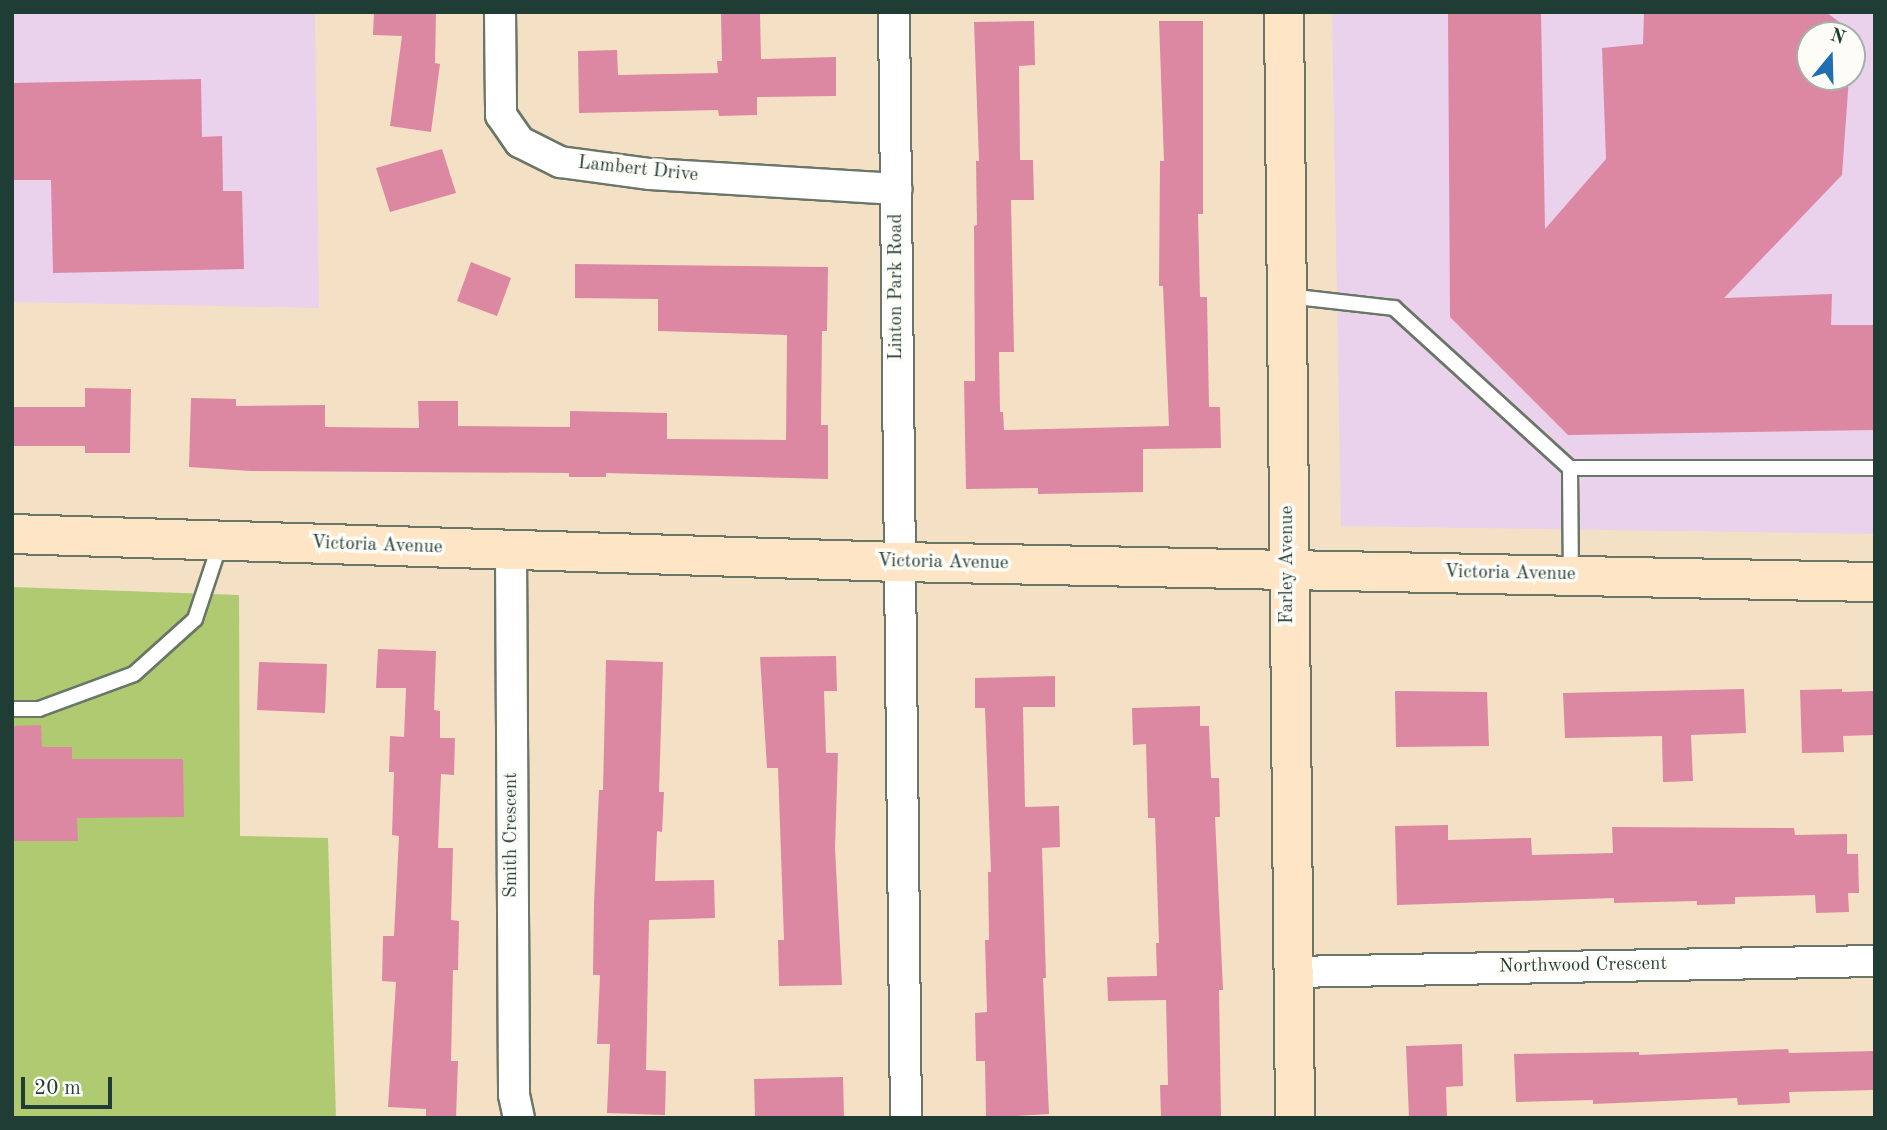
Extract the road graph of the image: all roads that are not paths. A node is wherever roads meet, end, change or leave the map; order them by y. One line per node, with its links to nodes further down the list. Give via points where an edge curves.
1 (500, 12): 4 (street, Lambert Drive, via 501,115 520,142 560,162 650,174)
2 (894, 12): 4 (street, Linton Park Road)
3 (1284, 12): 5 (street, Farley Avenue)
4 (897, 189): 11 (street, Linton Park Road)
5 (1286, 296): 6 (lane, via 1394,308); 12 (street, Farley Avenue)
6 (1570, 468): 7 (lane); 13 (lane)
7 (1875, 468)
8 (12, 534): 9 (street, Victoria Avenue)
9 (221, 539): 10 (street, Victoria Avenue); 15 (lane, via 195,619 134,674 39,709)
10 (511, 551): 11 (street, Victoria Avenue); 18 (street, Smith Crescent, via 514,1095)
11 (900, 562): 12 (street, Victoria Avenue); 19 (street)
12 (1289, 569): 13 (street, Victoria Avenue); 17 (street, Farley Avenue)
13 (1571, 576): 14 (street, Victoria Avenue)
14 (1875, 582)
15 (12, 709)
16 (1875, 961): 17 (street, Northwood Crescent)
17 (1292, 972): 20 (street, Farley Avenue)
18 (519, 1118)
19 (906, 1118)
20 (1295, 1118)

